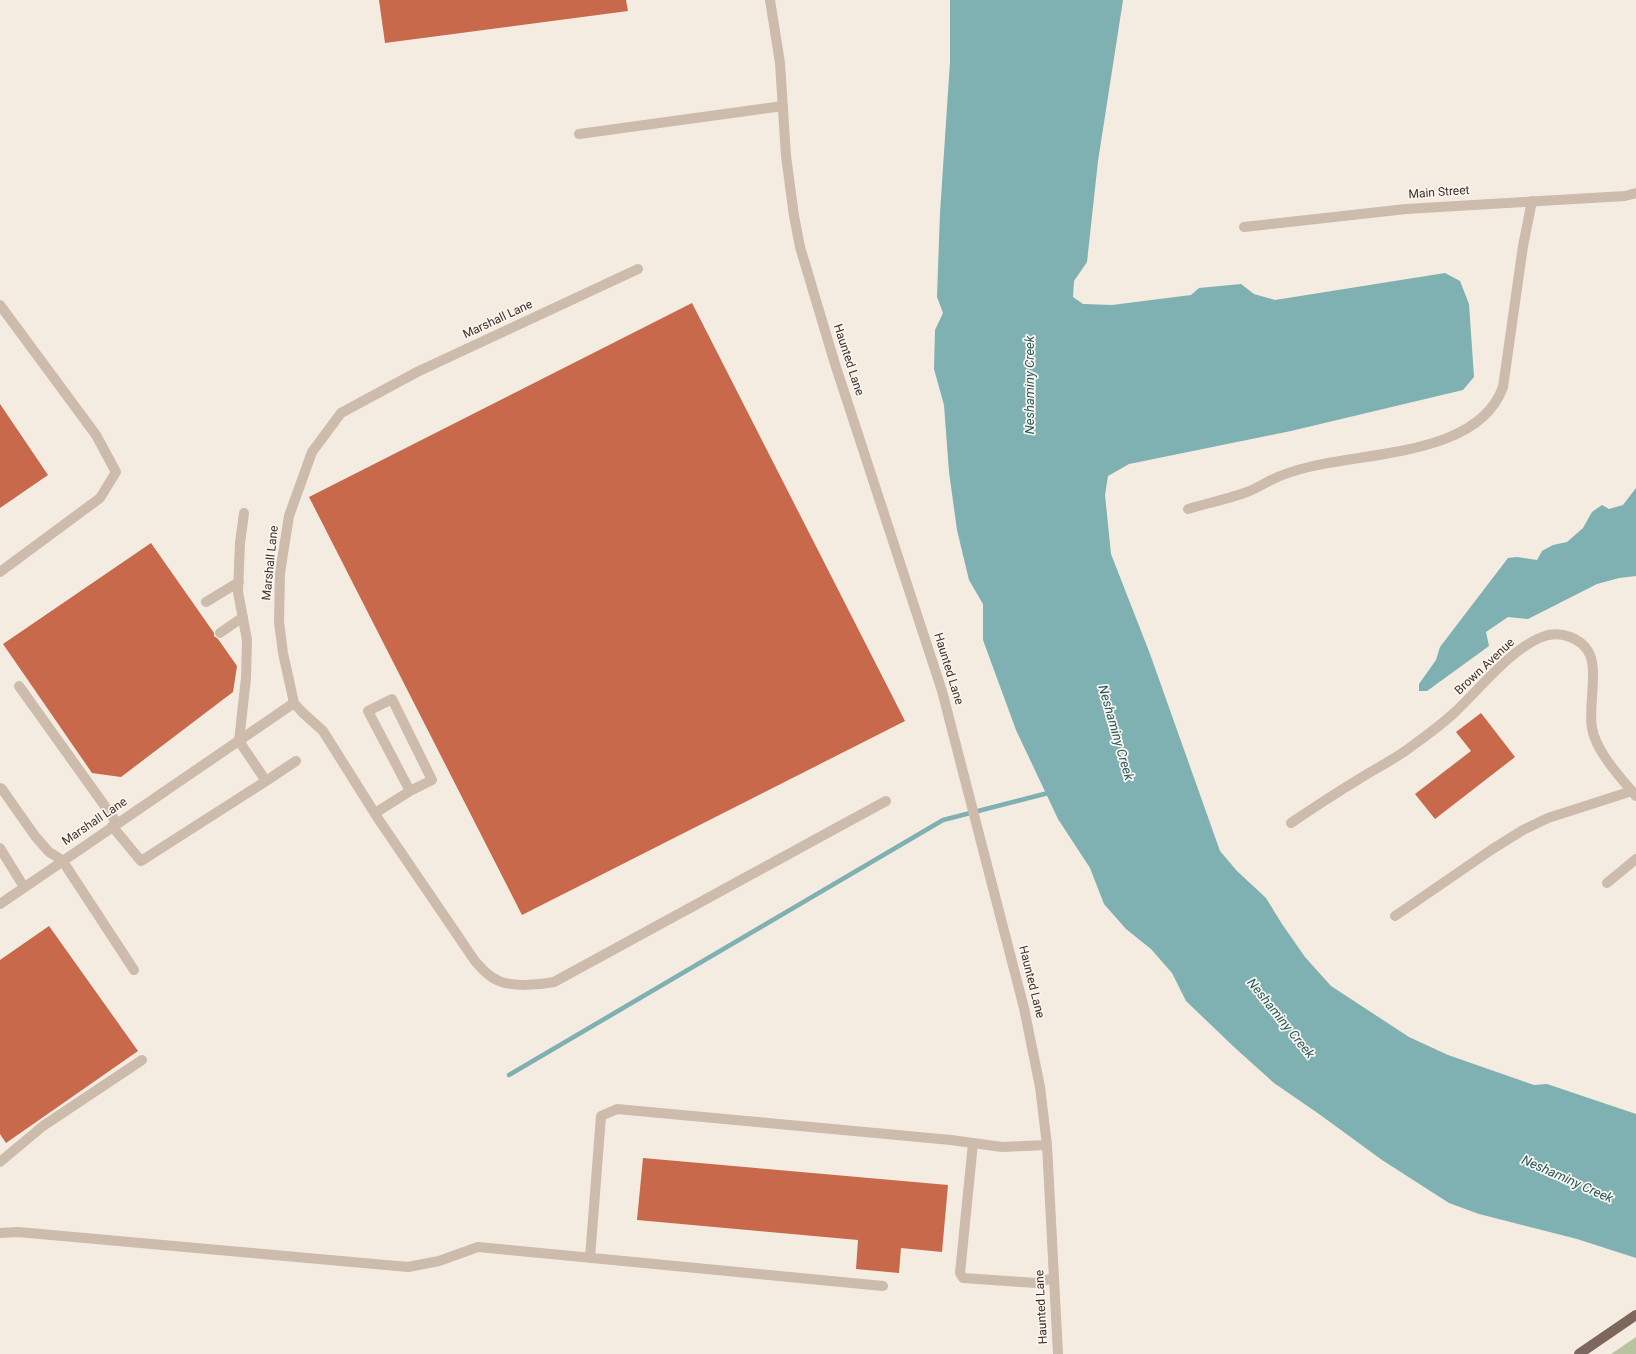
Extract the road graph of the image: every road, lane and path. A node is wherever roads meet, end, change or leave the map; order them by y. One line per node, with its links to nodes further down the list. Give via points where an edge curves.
1 (770, 0): 2 (street, Haunted Lane)
2 (783, 106): 3 (street); 38 (street, Haunted Lane, via 786,156 800,247 835,364 942,691 1024,1008 1040,1087)
3 (579, 134)
4 (1636, 193): 5 (street, Main Street, via 1625,196)
5 (1532, 201): 6 (street, Main Street, via 1406,209); 9 (street, via 1522,246 1503,387 1500,396 1484,416 1461,431 1432,443 1309,467 1232,497)
6 (1244, 227)
7 (638, 269): 17 (street, Marshall Lane, via 417,372 341,413 312,452 288,523 280,573 280,622 283,653)
8 (0, 305): 11 (street, via 96,435 116,472 100,498)
9 (1188, 509)
10 (244, 513): 12 (street)
11 (0, 572)
12 (239, 582): 13 (street); 14 (street, via 238,592)
13 (206, 602)
14 (243, 617): 15 (street); 18 (street, via 247,640 246,678)
15 (220, 632)
16 (19, 686): 27 (street)
17 (294, 703): 18 (street, Marshall Lane); 25 (street, via 323,731)
18 (239, 741): 20 (street); 27 (street, Marshall Lane)
19 (296, 761): 20 (street)
20 (266, 781): 27 (street, via 141,861)
21 (0, 788): 30 (street, via 35,836 49,852)
22 (410, 791): 22 (street, via 368,711 392,699 432,780); 25 (street)
23 (1634, 794): 26 (street, Brown Avenue, via 1598,745 1592,730 1590,714 1593,683 1591,656 1588,650 1573,638 1549,635 1524,647 1509,659 1453,714 1407,750 1333,794); 34 (street, via 1548,818 1523,830)
24 (886, 801): 25 (street, via 554,982 542,985 499,981 479,966)
25 (375, 813)
26 (1291, 823)
27 (114, 825): 30 (street, Marshall Lane)
28 (0, 848): 32 (street)
29 (1636, 859): 31 (street)
30 (62, 860): 32 (street, Marshall Lane); 35 (street)
31 (1607, 884)
32 (24, 887): 33 (street, Marshall Lane)
33 (0, 904)
34 (1395, 916)
35 (134, 970)
36 (142, 1060): 39 (street, via 44,1126)
37 (973, 1143): 38 (street, via 1002,1147); 41 (street, via 617,1109 601,1116); 42 (street, via 960,1273 964,1278 1036,1283)
38 (1047, 1145): 42 (street, Haunted Lane)
39 (0, 1162)
40 (0, 1233): 41 (street, via 18,1232 408,1267 439,1261 478,1247)
41 (590, 1258): 43 (street)
42 (1054, 1278): 45 (street, Haunted Lane)
43 (883, 1286)
44 (1636, 1315): 46 (main road)
45 (1058, 1354)
46 (1579, 1354)

